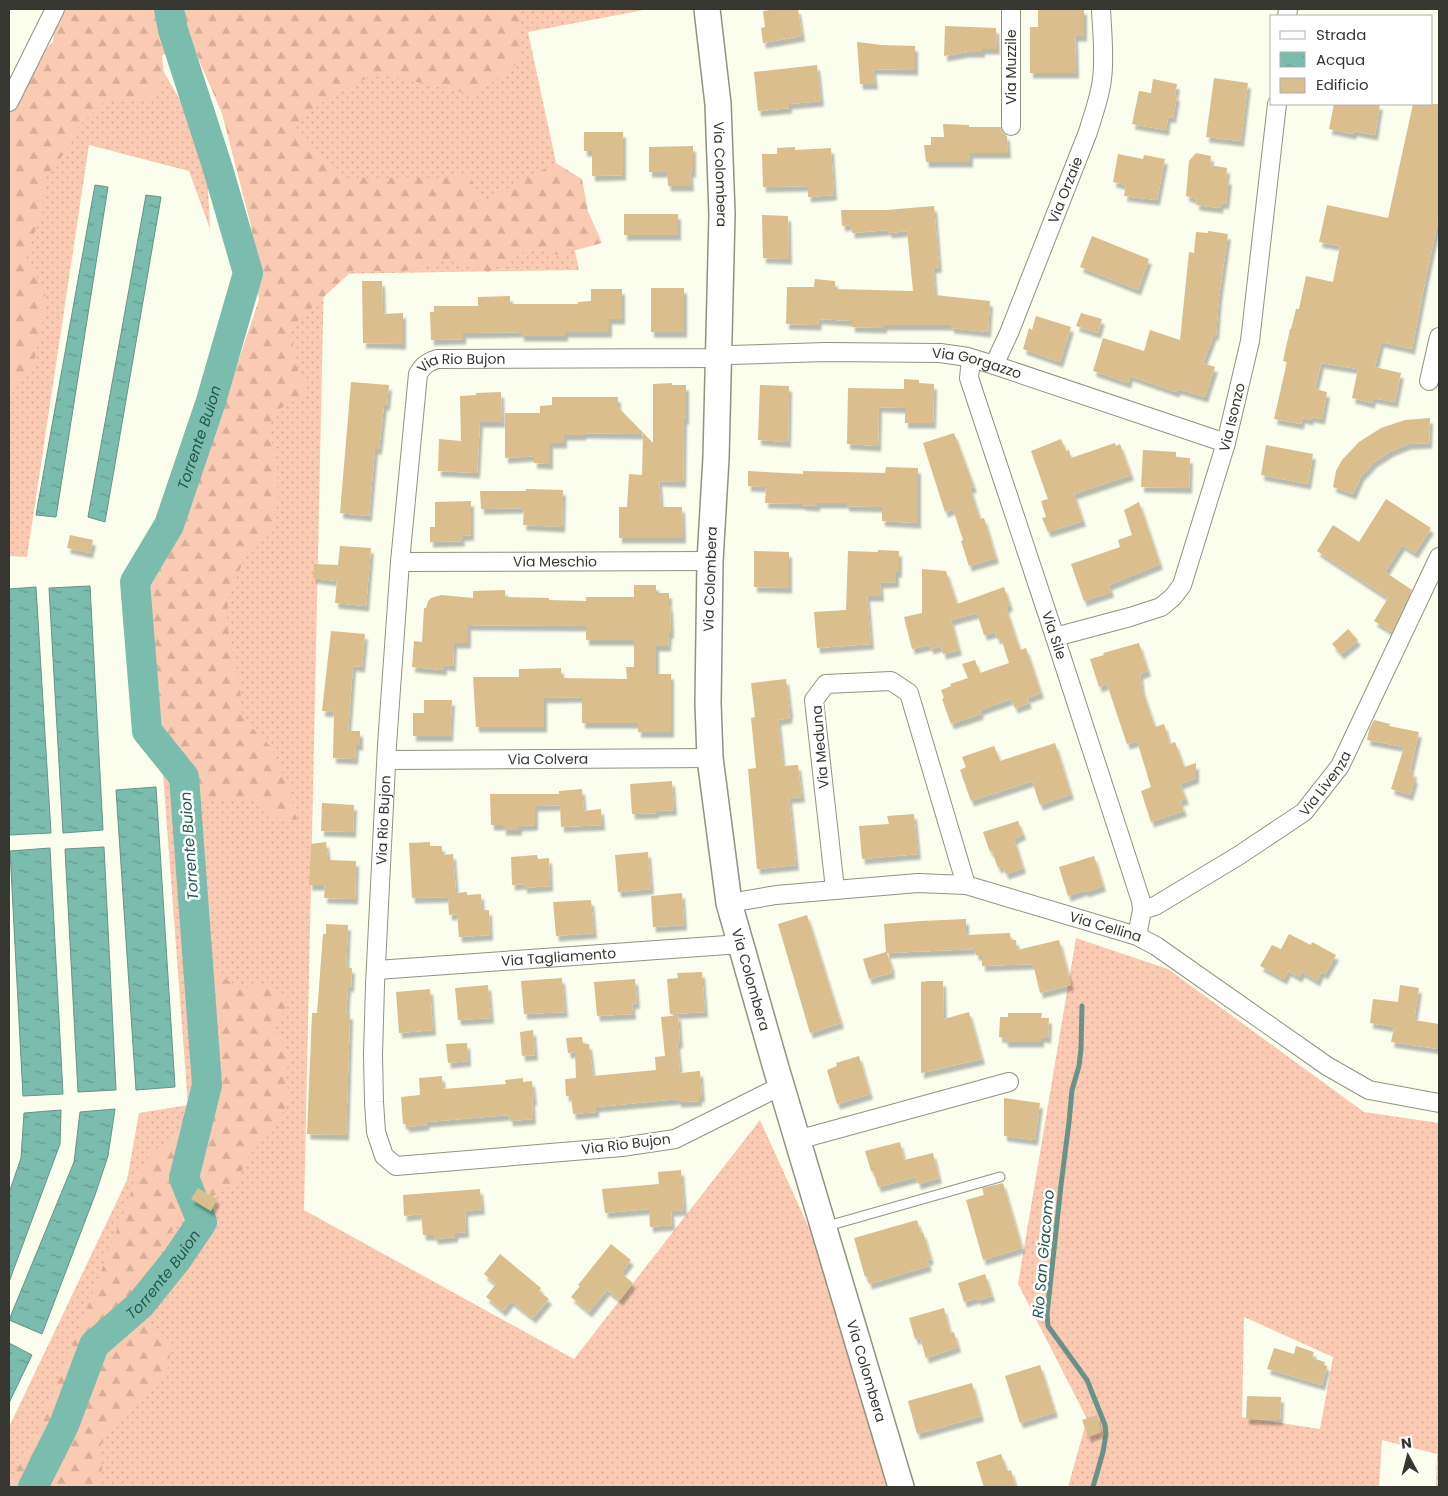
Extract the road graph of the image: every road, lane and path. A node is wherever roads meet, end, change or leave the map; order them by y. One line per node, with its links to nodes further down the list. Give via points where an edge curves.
1 (56, 9): 5 (street)
2 (707, 9): 9 (street, Via Colombera, via 718,104 722,214)
3 (1011, 9): 7 (street, Via Muzzile)
4 (1101, 9): 11 (street, Via Orzaie, via 1102,79 1088,132)
5 (9, 102)
6 (1277, 105): 13 (street, Via Isonzo, via 1250,341)
7 (1011, 126)
8 (1439, 337): 12 (street)
9 (718, 358): 10 (street, Via Gorgazzo, via 826,352 940,353); 15 (street, Via Colombera); 16 (street, Via Rio Bujon, via 437,359 428,362 418,374)
10 (971, 358): 11 (street, Via Gorgazzo); 17 (street, Via Sile, via 969,378)
11 (994, 365): 13 (street, Via Gorgazzo)
12 (1429, 381)
13 (1226, 443): 17 (street, Via Isonzo, via 1182,586 1173,598 1161,607)
14 (1439, 558): 23 (street, Via Livenza, via 1340,766 1304,812 1238,856 1155,906)
15 (710, 561): 16 (street, Via Meschio); 18 (street, Via Colombera)
16 (400, 562): 19 (street, Via Rio Bujon)
17 (1055, 637): 23 (street, Via Sile)
18 (710, 758): 19 (street, Via Colvera); 22 (street, Via Colombera)
19 (387, 760): 26 (street, Via Rio Bujon)
20 (966, 885): 21 (street, Via Cellina, via 918,882); 21 (street, Via Meduna, via 909,693 891,681 826,684 814,700); 24 (street, Via Cellina)
21 (835, 889): 22 (street, Via Cellina)
22 (730, 903): 25 (street, Via Colombera)
23 (1142, 910): 24 (street)
24 (1137, 936): 29 (street, Via Cellina, via 1327,1066 1369,1090)
25 (741, 944): 26 (street, Via Tagliamento); 28 (street, Via Colombera)
26 (376, 970): 28 (street, Via Rio Bujon, via 373,1055 376,1132 384,1156 396,1166 622,1147 675,1139)
27 (1009, 1082): 30 (street)
28 (782, 1086): 30 (street, Via Colombera)
29 (1439, 1103)
30 (798, 1140): 32 (street, Via Colombera)
31 (1000, 1177): 32 (lane)
32 (824, 1228): 33 (street, Via Colombera)
33 (901, 1487)

